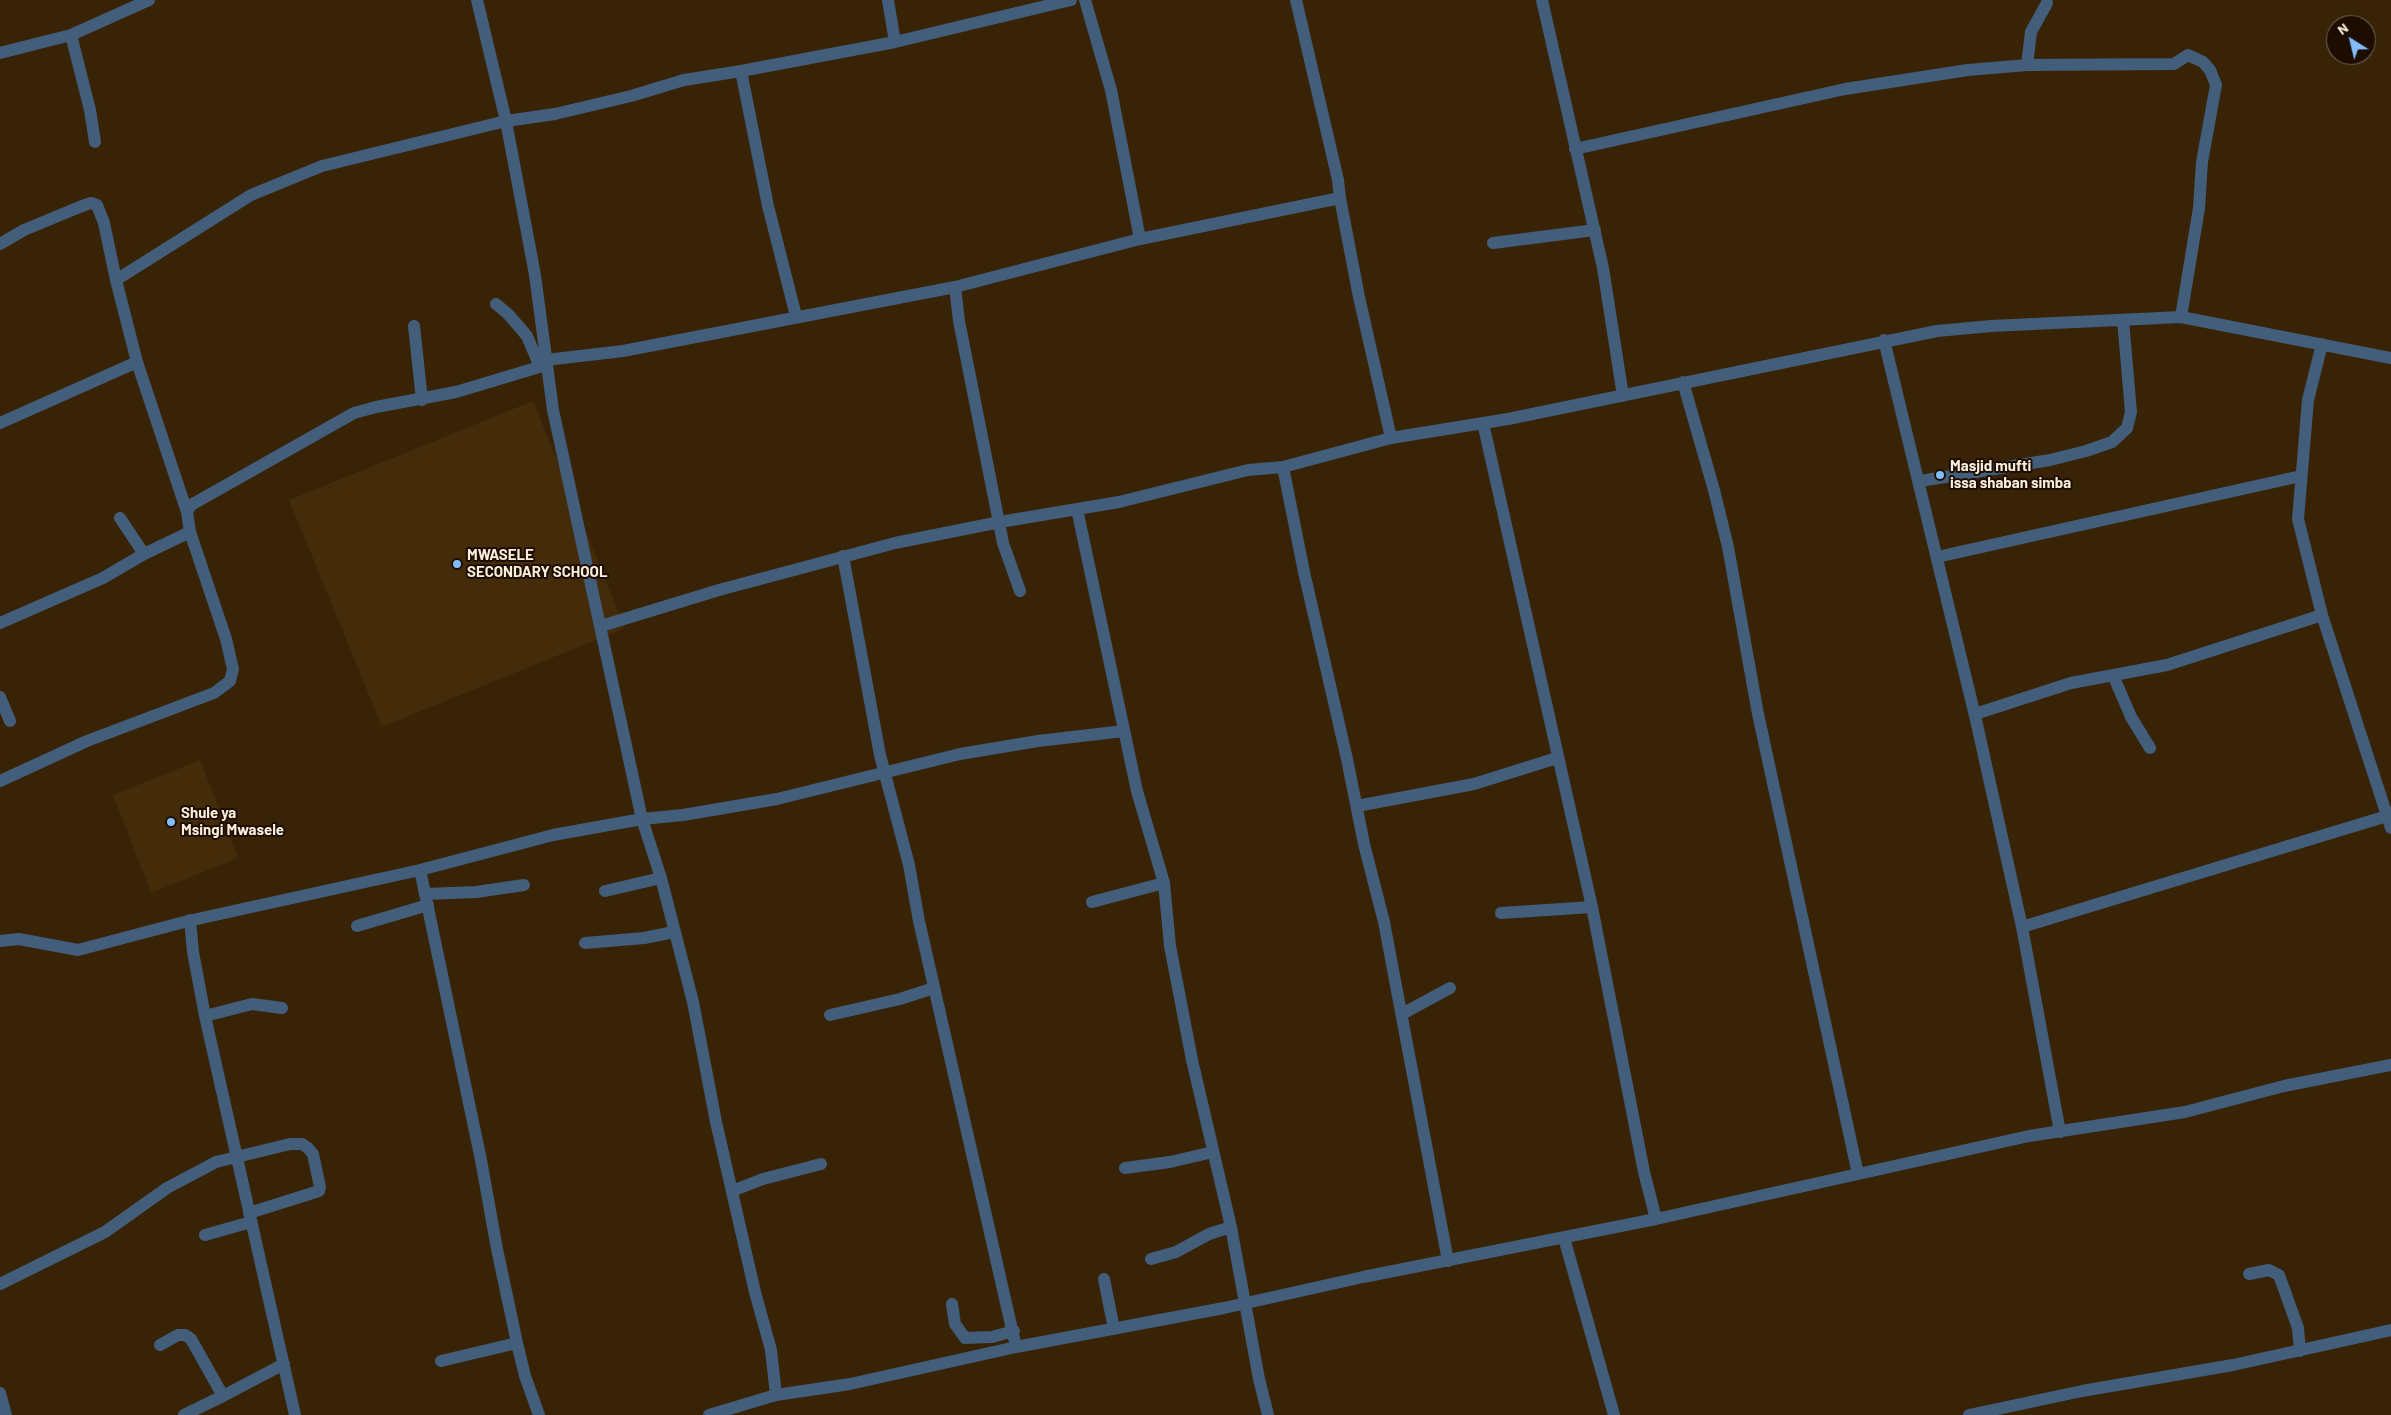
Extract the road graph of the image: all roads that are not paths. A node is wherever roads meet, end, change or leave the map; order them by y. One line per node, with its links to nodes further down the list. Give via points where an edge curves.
1 (149, 0): 9 (street)
2 (477, 0): 14 (street)
3 (888, 0): 10 (street)
4 (1070, 0): 10 (street)
5 (1085, 0): 19 (street, via 1111,90)
6 (1296, 0): 17 (street)
7 (1542, 0): 16 (street)
8 (2047, 3): 12 (street, via 2031,32)
9 (71, 35): 11 (street); 15 (street)
10 (895, 42): 13 (street)
11 (0, 53)
12 (2027, 65): 16 (street, via 1968,70 1845,89); 26 (street, via 2174,64 2188,55 2203,62 2210,70 2216,85)
13 (741, 71): 14 (street, via 684,80 555,114); 25 (street, via 768,206)
14 (506, 121): 22 (street, via 303,173 250,195); 33 (street, via 535,276)
15 (95, 142)
16 (1575, 150): 18 (street)
17 (1340, 198): 19 (street); 39 (street)
18 (1595, 230): 20 (street); 35 (street)
19 (1140, 239): 23 (street)
20 (1493, 243)
21 (0, 244): 22 (street, via 24,230 91,203 97,205 104,223)
22 (116, 280): 32 (street)
23 (955, 287): 25 (street); 46 (street, via 979,430)
24 (496, 304): 33 (street, via 519,325)
25 (796, 316): 33 (street)
26 (2181, 317): 27 (street); 30 (street)
27 (2123, 320): 29 (street, via 1990,326); 42 (street, via 2131,412 2128,428 2112,442 2050,460)
28 (414, 326): 36 (street)
29 (1884, 340): 34 (street); 42 (street)
30 (2322, 344): 31 (street); 41 (street, via 2308,400)
31 (2391, 358)
32 (137, 362): 37 (street); 44 (street)
33 (544, 364): 36 (street); 54 (street)
34 (1682, 382): 35 (street); 94 (street, via 1728,547 1758,714)
35 (1624, 396): 38 (street)
36 (422, 400): 44 (street, via 376,407 340,419 190,505)
37 (0, 423)
38 (1483, 423): 39 (street); 61 (street)
39 (1391, 438): 40 (street)
40 (1283, 467): 43 (street, via 1248,470); 64 (street)
41 (2301, 476): 50 (street); 52 (street, via 2298,520)
42 (1920, 481): 50 (street)
43 (1077, 509): 46 (street); 59 (street)
44 (187, 512): 47 (street)
45 (120, 518): 48 (street)
46 (1000, 522): 49 (street); 51 (street, via 1003,543)
47 (190, 532): 48 (street); 63 (street, via 226,639 233,669 230,681 214,692 87,741)
48 (144, 554): 53 (street, via 62,597)
49 (843, 556): 54 (street); 62 (street)
50 (1937, 557): 57 (street)
51 (1020, 591)
52 (2322, 615): 55 (street, via 2168,664); 66 (street)
53 (3, 619)
54 (601, 626): 65 (street)
55 (2113, 675): 57 (street, via 2035,693); 60 (street, via 2131,717)
56 (0, 697): 58 (street)
57 (1975, 714): 78 (street)
58 (10, 721)
59 (1124, 731): 62 (street, via 960,754); 69 (street, via 1137,791)
60 (2150, 748)
61 (1557, 758): 64 (street, via 1474,784); 74 (street)
62 (884, 772): 65 (street, via 777,799); 82 (street, via 909,865)
63 (0, 781)
64 (1357, 806): 85 (street)
65 (642, 819): 67 (street, via 552,835); 68 (street)
66 (2389, 822): 78 (street)
67 (420, 870): 72 (street); 76 (street)
68 (661, 878): 71 (street); 79 (street)
69 (1164, 883): 73 (street); 90 (street, via 1170,946)
70 (524, 885): 72 (street)
71 (605, 891)
72 (426, 899): 77 (street); 111 (street)
73 (1092, 902)
74 (1592, 907): 75 (street); 97 (street)
75 (1501, 913)
76 (190, 920): 80 (street, via 78,950 18,939); 87 (street)
77 (356, 926)
78 (2022, 927): 89 (street)
79 (674, 932): 81 (street); 95 (street, via 693,1002)
80 (0, 941)
81 (585, 943)
82 (934, 988): 86 (street); 110 (street, via 993,1253)
83 (1450, 988): 85 (street)
84 (282, 1008): 87 (street, via 252,1004)
85 (1402, 1014): 102 (street)
86 (830, 1015)
87 (205, 1016): 91 (street)
88 (2391, 1064): 89 (street, via 2284,1086 2185,1112)
89 (2060, 1132): 94 (street)
90 (1214, 1152): 93 (street); 98 (street)
91 (236, 1156): 96 (street); 96 (street, via 302,1144 313,1154 318,1175 320,1187 316,1193); 105 (street, via 202,1169 167,1188 132,1215 84,1244)
92 (821, 1164): 95 (street)
93 (1125, 1168)
94 (1858, 1174): 97 (street)
95 (732, 1191): 118 (street, via 771,1350)
96 (250, 1218): 99 (street); 116 (street)
97 (1656, 1219): 100 (street)
98 (1231, 1227): 101 (street, via 1209,1234 1176,1252); 106 (street)
99 (206, 1234)
100 (1564, 1238): 102 (street); 126 (street)
101 (1151, 1259)
102 (1448, 1261): 106 (street)
103 (2249, 1274): 114 (street, via 2269,1270 2279,1275 2298,1328)
104 (1104, 1279): 108 (street)
105 (0, 1284)
106 (1244, 1303): 108 (street); 125 (street)
107 (952, 1304): 110 (street, via 954,1324 965,1338 992,1337)
108 (1114, 1329): 113 (street)
109 (2391, 1330): 114 (street)
110 (1014, 1331): 113 (street)
111 (517, 1343): 115 (street); 123 (street)
112 (160, 1345): 119 (street, via 178,1334 191,1339)
113 (1016, 1347): 118 (street, via 850,1384)
114 (2300, 1351): 127 (street)
115 (441, 1361)
116 (284, 1364): 119 (street); 122 (street)
117 (0, 1393): 120 (street)
118 (776, 1395): 124 (street)
119 (223, 1396): 121 (street)
120 (6, 1415)
121 (184, 1415)
122 (295, 1415)
123 (538, 1415)
124 (712, 1415)
125 (1268, 1415)
126 (1614, 1415)
127 (1969, 1415)

